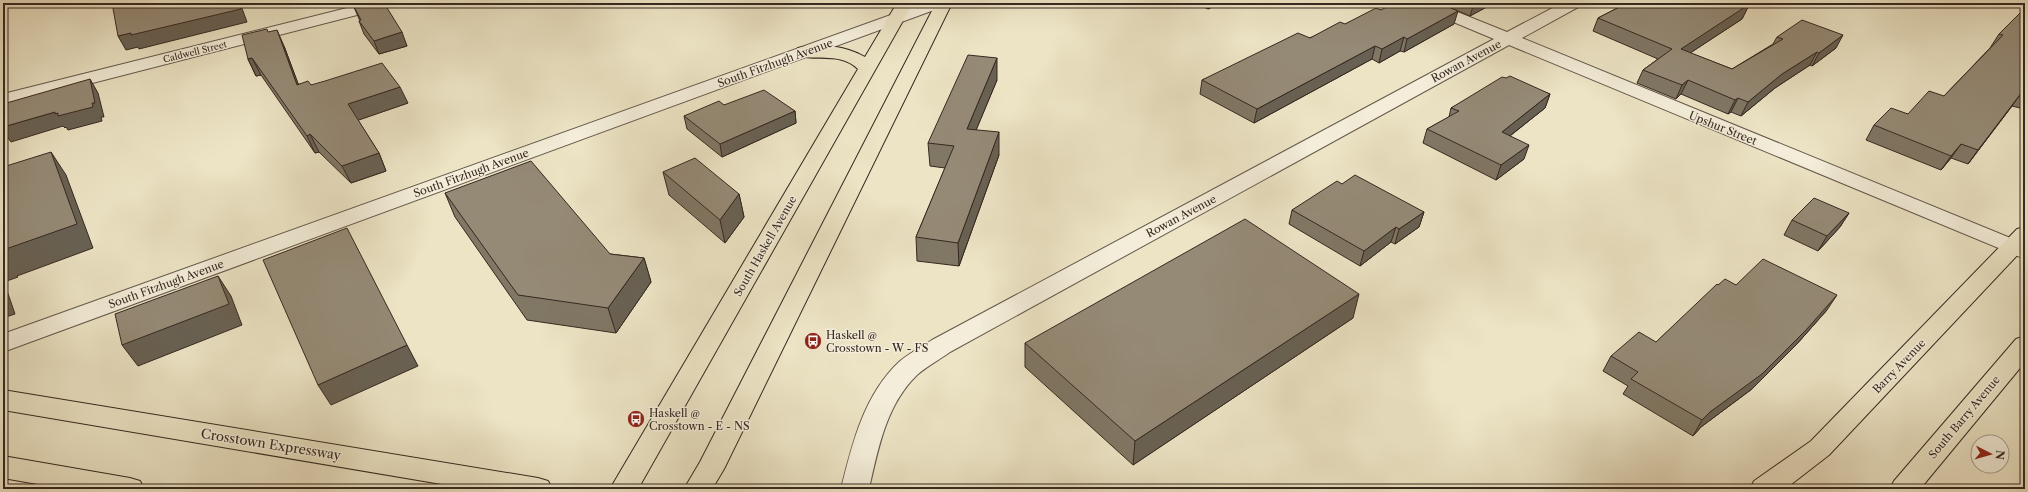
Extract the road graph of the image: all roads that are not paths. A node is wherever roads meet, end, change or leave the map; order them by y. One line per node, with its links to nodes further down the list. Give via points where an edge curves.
1 (386, 3): 10 (street, Caldwell Street)
2 (939, 3): 6 (street, South Fitzhugh Avenue)
3 (944, 3): 19 (main road)
4 (1421, 3): 7 (street, Upshur Street)
5 (1574, 3): 7 (street, Rowan Avenue)
6 (901, 10): 8 (street, South Fitzhugh Avenue); 9 (main road, South Haskell Avenue)
7 (1508, 39): 11 (street, Upshur Street); 20 (street, Rowan Avenue, via 955,338 925,357 908,369 883,401 868,439)
8 (804, 52): 9 (main road, via 845,54 860,60); 12 (street, South Fitzhugh Avenue)
9 (868, 69): 18 (main road, South Haskell Avenue)
10 (3, 100)
11 (2021, 245): 21 (main road, Barry Avenue, via 1820,448)
12 (3, 343)
13 (2025, 345): 22 (main road, South Barry Avenue)
14 (3, 400): 17 (main road, Crosstown Expressway)
15 (3, 467): 16 (main road)
16 (130, 489)
17 (538, 489)
18 (624, 489)
19 (698, 489)
20 (855, 489)
21 (1764, 489)
22 (1904, 489)

